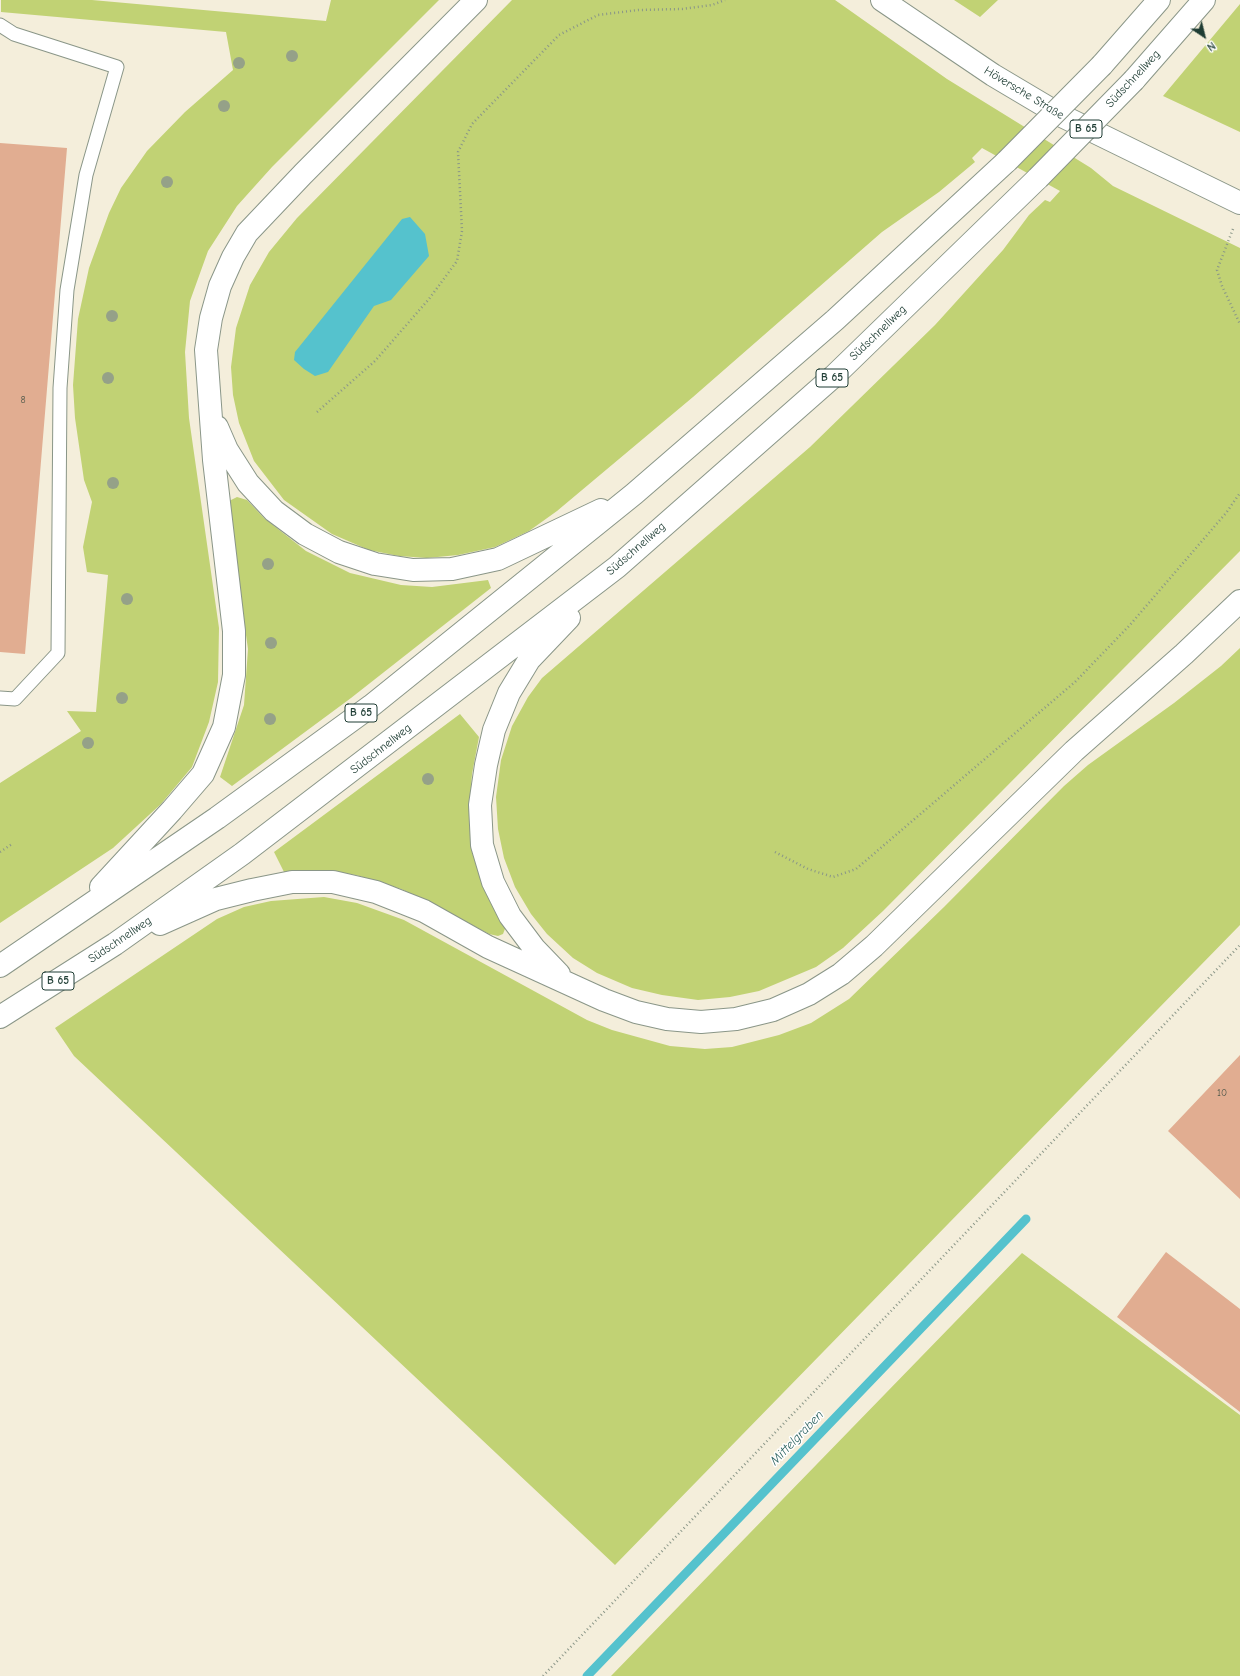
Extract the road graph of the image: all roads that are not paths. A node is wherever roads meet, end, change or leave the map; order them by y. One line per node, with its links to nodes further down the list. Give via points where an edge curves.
1 (476, 0): 7 (main road, via 247,233 220,286 211,318 206,350)
2 (882, 0): 6 (main road, Höversche Straße, via 993,75 1062,116)
3 (1159, 0): 8 (main road, B 65, bridge, via 1102,65 1007,161 835,320)
4 (1204, 0): 9 (main road, Südschnellweg / B 65, bridge, via 1134,80 1038,178 834,376)
5 (0, 25): 11 (lane, via 14,34 117,67 86,175 67,290 60,388 58,653 15,699)
6 (1240, 203)
7 (212, 415): 8 (main road, via 231,457 248,483 274,511 305,534 339,552 375,564 413,570 452,569 498,559); 12 (main road, via 214,460 234,631 234,675 224,727 202,774)
8 (634, 494): 12 (main road, B 65, via 371,706 217,818)
9 (617, 567): 13 (main road, Südschnellweg / B 65, via 249,850); 15 (main road, via 529,660 509,693 493,737 480,804 482,845 493,882 510,916 534,948)
10 (1240, 601): 15 (main road, via 1184,654 1074,750 874,946 841,974 809,994 773,1010 736,1019 701,1022 667,1020 636,1012)
11 (0, 698)
12 (75, 916): 14 (main road, B 65)
13 (115, 944): 15 (main road, via 216,899 292,882 333,882 376,892 424,912 488,947); 16 (main road, Südschnellweg / B 65)
14 (0, 966)
15 (567, 982)
16 (0, 1017)

